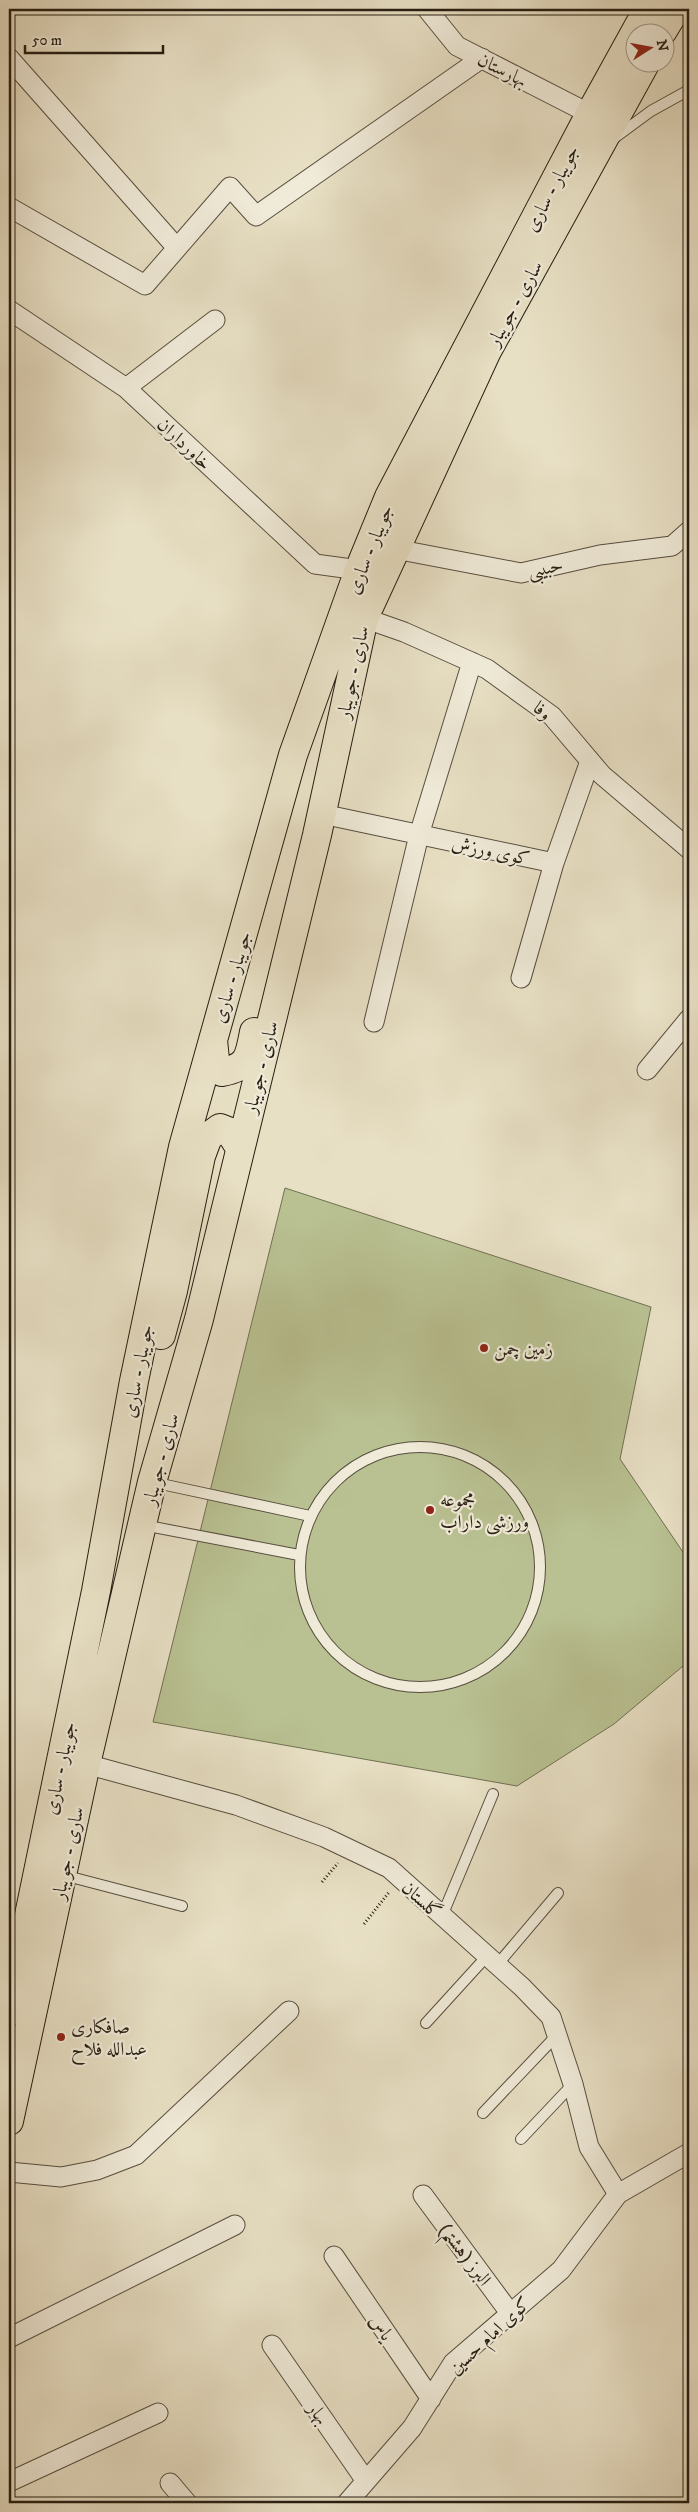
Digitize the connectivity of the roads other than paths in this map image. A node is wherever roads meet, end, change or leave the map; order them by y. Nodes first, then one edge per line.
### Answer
1 (427, 9) edge
2 (648, 9) edge
3 (680, 11) edge
4 (671, 22) edge
5 (9, 58) edge
6 (482, 58) junction
7 (641, 72) edge
8 (689, 90) edge
9 (590, 114) junction
10 (598, 150) junction
11 (9, 207) edge
12 (177, 248) junction
13 (9, 310) edge
14 (216, 320) dead end
15 (126, 388) junction
16 (689, 531) edge
17 (396, 550) junction
18 (359, 570) junction
19 (364, 618) junction
20 (472, 662) junction
21 (590, 761) junction
22 (322, 814) junction
23 (419, 835) junction
24 (689, 849) edge
25 (554, 863) junction
26 (295, 926) junction
27 (521, 978) dead end
28 (689, 1019) edge
29 (374, 1022) dead end
30 (212, 1039) junction
31 (647, 1070) dead end
32 (240, 1148) junction
33 (134, 1381) junction
34 (152, 1482) junction
35 (310, 1516) junction
36 (142, 1525) junction
37 (299, 1555) junction
38 (86, 1764) junction
39 (493, 1794) dead end
40 (62, 1875) junction
41 (558, 1893) dead end
42 (182, 1906) dead end
43 (442, 1916) junction
44 (492, 1961) junction
45 (289, 2011) dead end
46 (9, 2012) edge
47 (426, 2023) dead end
48 (557, 2035) junction
49 (573, 2084) junction
50 (483, 2113) dead end
51 (9, 2120) edge
52 (521, 2140) dead end
53 (689, 2153) edge
54 (9, 2172) edge
55 (618, 2194) junction
56 (423, 2195) dead end
57 (235, 2225) dead end
58 (334, 2256) dead end
59 (510, 2313) junction
60 (9, 2338) edge
61 (272, 2345) dead end
62 (431, 2399) junction
63 (158, 2413) dead end
64 (9, 2482) edge
65 (366, 2482) junction
66 (170, 2483) dead end
67 (186, 2503) edge
68 (347, 2503) edge

1 - 6 street, بهارستان
2 - 9 highway, جویبار - ساری
3 - 4 highway
5 - 12 street
6 - 9 street, بهارستان
6 - 12 street
7 - 10 highway, ساری - جویبار
8 - 10 lane
9 - 18 highway, جویبار - ساری
10 - 17 highway, ساری - جویبار
11 - 12 street
13 - 15 street, خاورداران
14 - 15 street
15 - 18 street, خاورداران
16 - 17 street, حبیبی
17 - 19 highway, ساری - جویبار
18 - 30 highway, جویبار - ساری
19 - 20 street, وفا
19 - 22 highway, ساری - جویبار
20 - 21 street, وفا
20 - 23 street
21 - 24 street, وفا
21 - 25 street, کوی ورزش
22 - 23 street, کوی ورزش
22 - 26 highway, ساری - جویبار
23 - 25 street, کوی ورزش
23 - 29 street
25 - 27 street
26 - 30 highway
26 - 32 highway, ساری - جویبار
28 - 31 street
30 - 33 highway, جویبار - ساری
32 - 33 highway
32 - 34 highway, ساری - جویبار
33 - 46 highway, جویبار - ساری
34 - 35 lane
34 - 36 highway, ساری - جویبار
35 - 37 lane
35 - 37 lane
36 - 37 lane
36 - 38 highway, ساری - جویبار
38 - 40 highway, ساری - جویبار
38 - 43 street, گلستان
39 - 43 lane
40 - 42 lane
40 - 51 highway, ساری - جویبار
41 - 44 lane
43 - 44 street, گلستان
44 - 47 lane
44 - 48 street, گلستان
45 - 54 street
48 - 49 street, گلستان
48 - 50 lane
49 - 52 lane
49 - 55 street, گلستان
53 - 55 street
55 - 59 street, کوی امام حسین
56 - 59 street, البرز (هشتم)
57 - 60 street
58 - 62 street, یاس
59 - 62 street, کوی امام حسین
61 - 65 street, بهار
62 - 65 street, کوی امام حسین
63 - 64 street
65 - 68 street, کوی امام حسین
66 - 67 street

